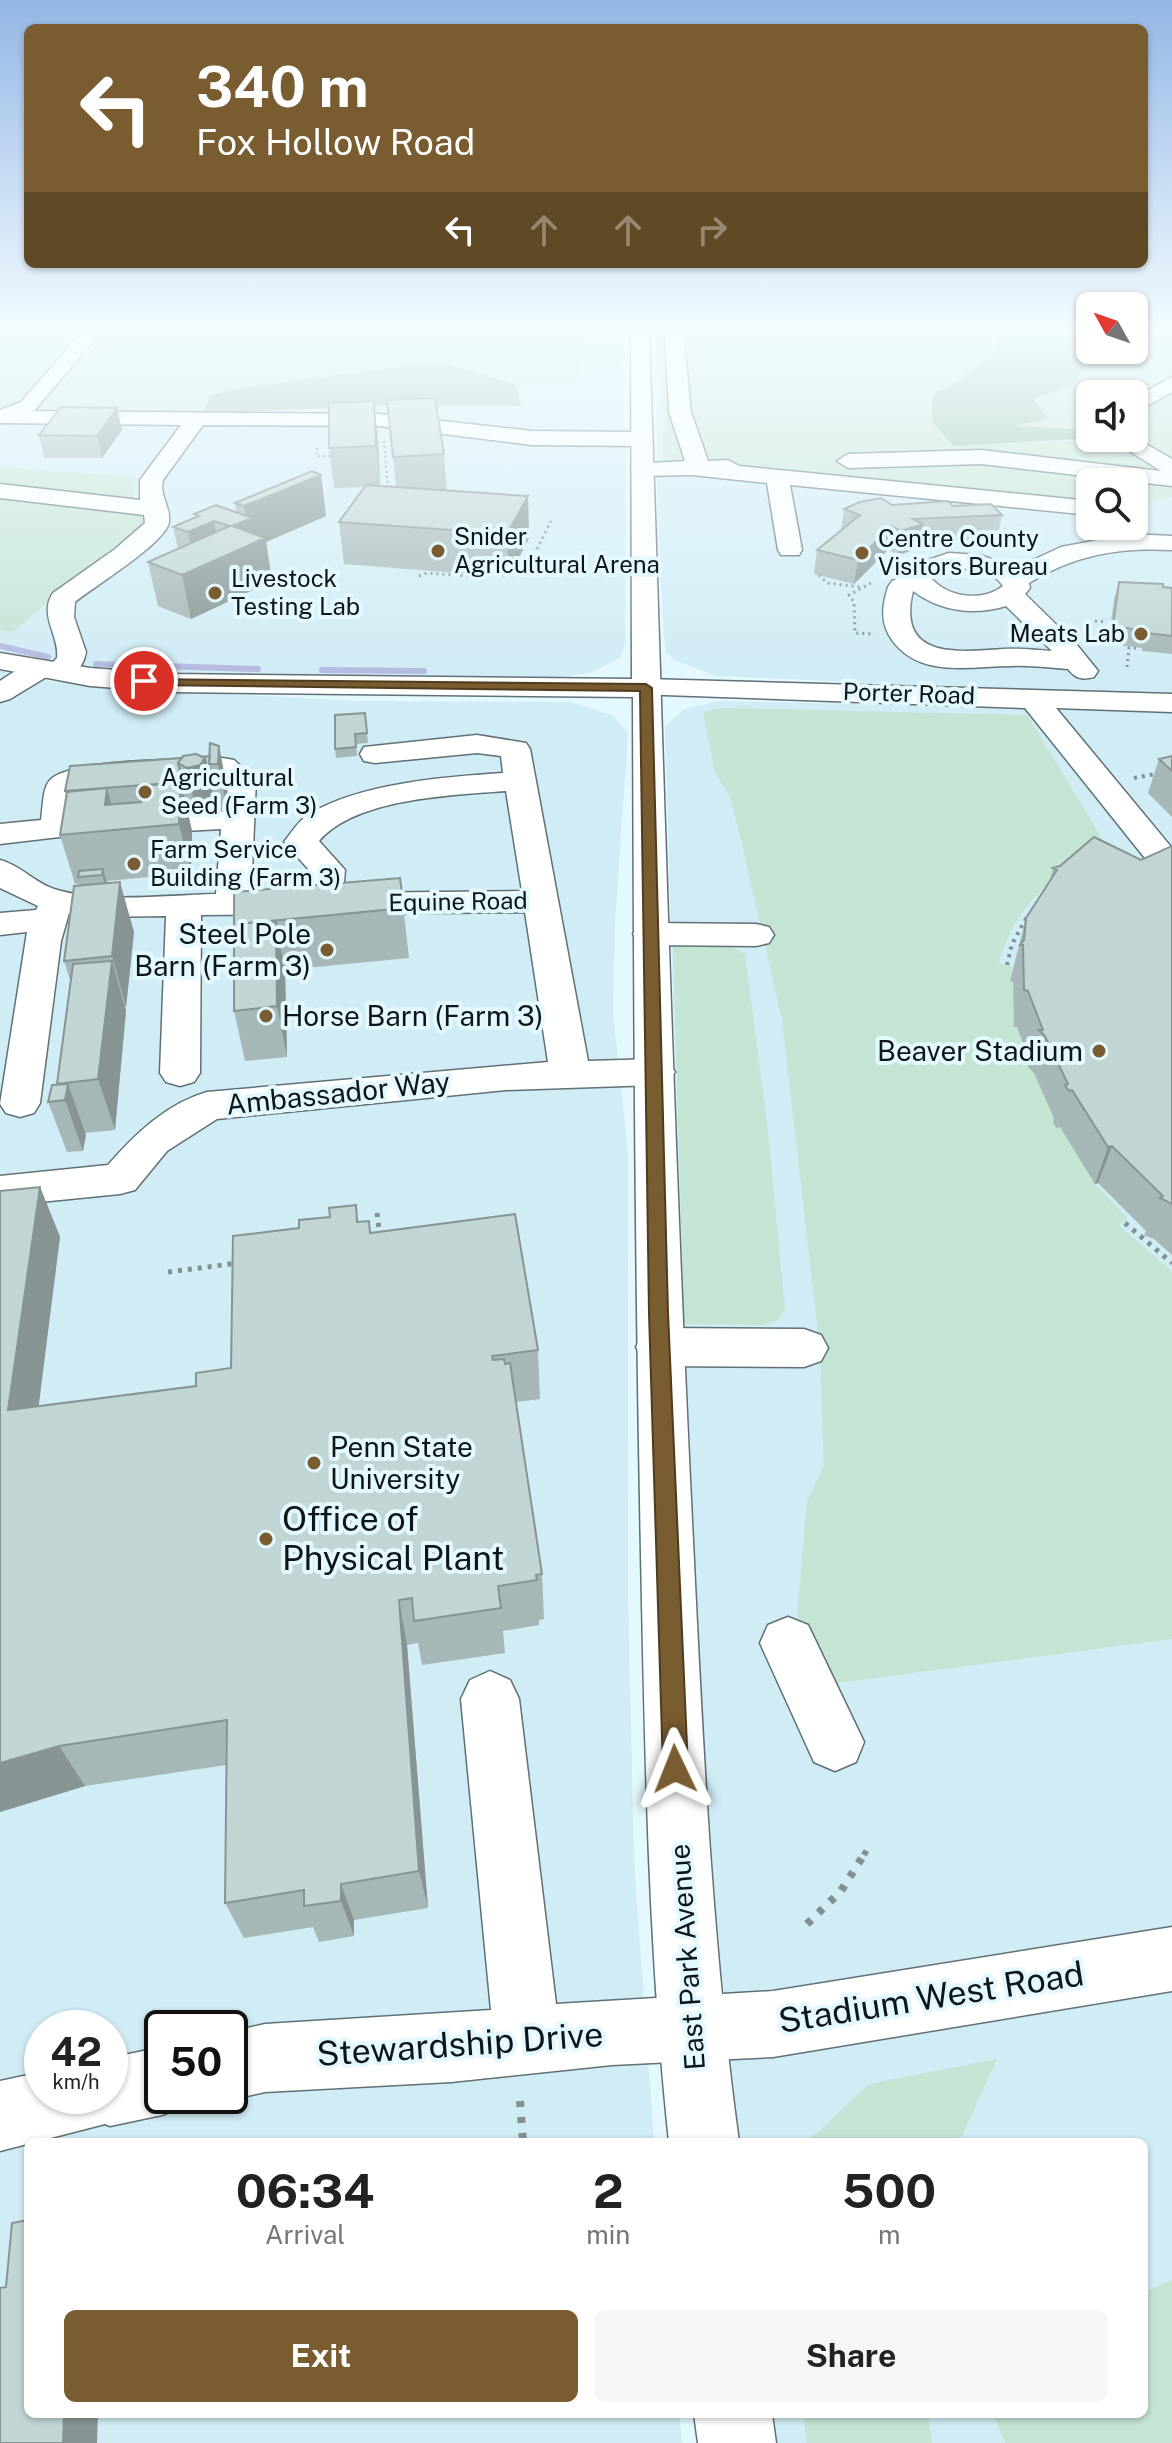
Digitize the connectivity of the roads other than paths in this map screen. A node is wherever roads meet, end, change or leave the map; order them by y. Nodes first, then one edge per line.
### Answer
1 (180, 446) edge
2 (642, 446) edge
3 (693, 446) edge
4 (1087, 452) edge
5 (1144, 452) edge
6 (973, 457) junction
7 (1172, 468) edge
8 (642, 469) junction
9 (697, 469) junction
10 (846, 472) junction
11 (777, 476) junction
12 (1172, 479) edge
13 (0, 491) edge
14 (963, 495) junction
15 (1076, 507) edge
16 (155, 509) junction
17 (1172, 543) edge
18 (790, 550) dead end
19 (918, 579) junction
20 (1013, 588) junction
21 (967, 603) junction
22 (998, 658) junction
23 (0, 661) edge
24 (1077, 661) junction
25 (50, 671) junction
26 (646, 688) junction
27 (0, 693) edge
28 (1033, 699) junction
29 (1098, 701) junction
30 (1172, 703) edge
31 (375, 754) dead end
32 (520, 781) junction
33 (82, 827) junction
34 (0, 834) edge
35 (262, 838) junction
36 (1153, 860) edge
37 (0, 871) edge
38 (542, 901) junction
39 (233, 904) junction
40 (324, 904) junction
41 (184, 906) junction
42 (53, 911) junction
43 (0, 924) edge
44 (651, 934) junction
45 (756, 935) dead end
46 (655, 1072) junction
47 (180, 1073) dead end
48 (570, 1073) junction
49 (20, 1103) dead end
50 (0, 1191) edge
51 (660, 1347) junction
52 (804, 1348) dead end
53 (788, 1643) dead end
54 (490, 1699) dead end
55 (835, 1742) dead end
56 (1172, 1959) edge
57 (690, 2028) junction
58 (248, 2062) edge
59 (523, 2070) junction
60 (24, 2111) edge
61 (0, 2116) edge
62 (704, 2138) edge
63 (734, 2418) edge
64 (737, 2443) edge

1 - 16 main road
2 - 8 main road, East Park Avenue
3 - 9 main road
4 - 6 main road
5 - 7 main road
6 - 10 main road
6 - 12 main road
6 - 14 main road
8 - 9 main road
8 - 26 main road, East Park Avenue
9 - 10 main road
9 - 11 main road
10 - 11 main road
10 - 14 main road
11 - 18 main road
13 - 16 main road
14 - 15 main road
16 - 25 main road
17 - 20 main road
19 - 20 main road
19 - 21 main road
19 - 22 main road
20 - 21 main road
20 - 24 main road
21 - 22 main road
22 - 24 main road
23 - 25 main road, Porter Road
24 - 29 main road
25 - 26 main road, Porter Road
25 - 27 main road
26 - 28 main road, Porter Road
26 - 44 main road, East Park Avenue
28 - 29 main road, Porter Road
28 - 36 main road
29 - 30 main road, Porter Road
31 - 32 main road
32 - 35 main road
32 - 38 main road
33 - 34 main road
33 - 35 main road
33 - 35 main road
35 - 39 main road
35 - 40 main road
37 - 42 main road, Equine Road
38 - 40 main road, Equine Road
38 - 48 main road
39 - 40 main road, Equine Road
39 - 41 main road, Equine Road
41 - 42 main road, Equine Road
41 - 47 main road
42 - 43 main road
42 - 49 main road
44 - 45 main road
44 - 46 main road, East Park Avenue
46 - 48 main road, Ambassador Way
46 - 51 main road, East Park Avenue
48 - 50 main road, Ambassador Way
51 - 52 main road
51 - 57 main road, East Park Avenue
53 - 55 main road
54 - 59 main road
56 - 57 main road, Stadium West Road
57 - 59 main road, Stewardship Drive
57 - 62 main road, East Park Avenue
58 - 59 main road, Stewardship Drive
60 - 61 main road
63 - 64 main road

